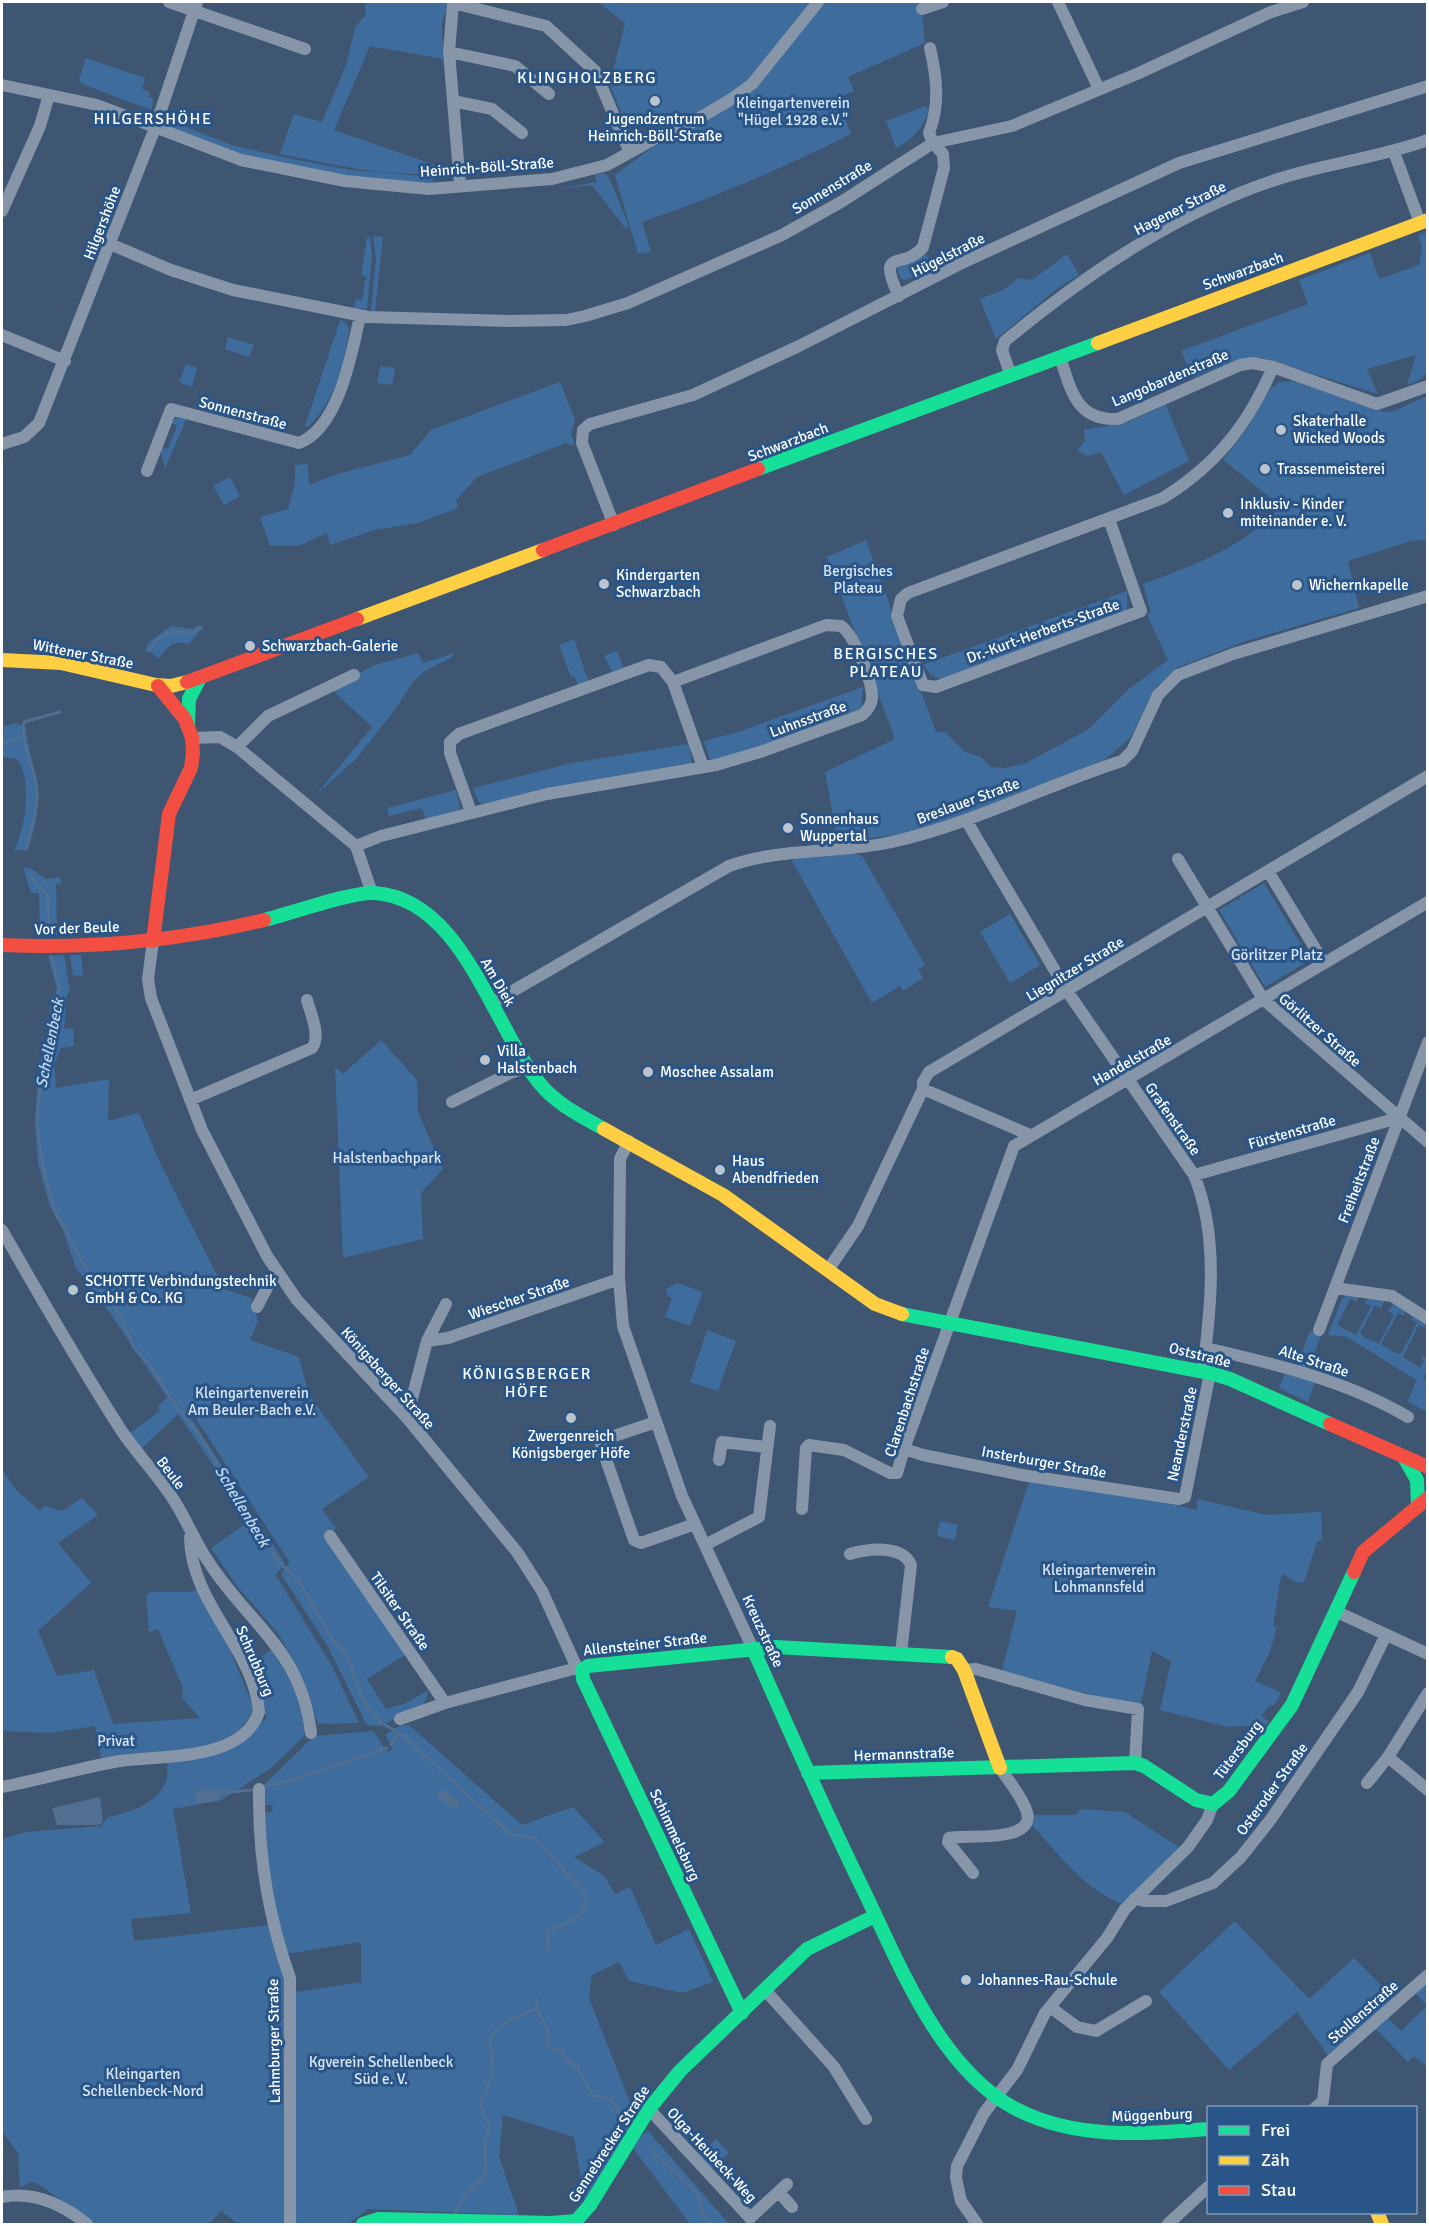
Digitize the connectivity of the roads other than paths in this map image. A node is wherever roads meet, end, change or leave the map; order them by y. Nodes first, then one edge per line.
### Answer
1 (169, 2) edge
2 (818, 2) edge
3 (943, 2) edge
4 (1058, 2) edge
5 (1303, 2) edge
6 (196, 6) edge
7 (922, 9) dead end
8 (930, 48) dead end
9 (305, 49) dead end
10 (449, 52) junction
11 (2, 85) edge
12 (1428, 86) edge
13 (1099, 89) junction
14 (549, 94) dead end
15 (49, 95) junction
16 (453, 101) junction
17 (154, 128) junction
18 (514, 131) dead end
19 (1428, 140) edge
20 (933, 143) junction
21 (629, 151) junction
22 (1394, 152) junction
23 (460, 185) junction
24 (2, 211) edge
25 (1424, 221) edge
26 (110, 244) junction
27 (899, 297) junction
28 (360, 316) junction
29 (2, 335) edge
30 (1060, 357) junction
31 (65, 361) junction
32 (1273, 367) junction
33 (1011, 376) junction
34 (1428, 386) edge
35 (2, 444) edge
36 (147, 471) dead end
37 (1109, 519) junction
38 (614, 525) junction
39 (1428, 596) edge
40 (2, 660) edge
41 (354, 675) dead end
42 (200, 678) junction
43 (673, 682) junction
44 (158, 686) junction
45 (190, 732) junction
46 (237, 747) junction
47 (703, 767) junction
48 (1428, 776) edge
49 (471, 812) junction
50 (966, 820) junction
51 (356, 846) junction
52 (1178, 859) dead end
53 (1268, 871) junction
54 (372, 893) junction
55 (1428, 902) edge
56 (1207, 907) junction
57 (153, 941) junction
58 (2, 945) edge
59 (1324, 963) junction
60 (1067, 991) junction
61 (1263, 999) junction
62 (307, 1000) dead end
63 (492, 1003) junction
64 (1428, 1042) edge
65 (528, 1067) junction
66 (1128, 1080) junction
67 (923, 1089) junction
68 (190, 1100) junction
69 (452, 1102) dead end
70 (1398, 1118) junction
71 (1030, 1135) junction
72 (629, 1141) junction
73 (1428, 1142) edge
74 (1194, 1175) junction
75 (2, 1230) edge
76 (828, 1270) junction
77 (279, 1276) junction
78 (619, 1279) junction
79 (1335, 1288) junction
80 (446, 1304) dead end
81 (257, 1306) dead end
82 (1428, 1319) edge
83 (950, 1325) junction
84 (1319, 1330) dead end
85 (427, 1341) junction
86 (1206, 1348) junction
87 (1207, 1372) junction
88 (1408, 1417) dead end
89 (407, 1418) junction
90 (656, 1422) junction
91 (770, 1426) dead end
92 (767, 1447) junction
93 (904, 1449) junction
94 (1405, 1459) junction
95 (719, 1460) dead end
96 (1428, 1467) edge
97 (1179, 1499) joint
98 (1423, 1502) edge
99 (802, 1509) dead end
100 (695, 1524) junction
101 (190, 1532) junction
102 (330, 1536) dead end
103 (705, 1545) junction
104 (850, 1554) dead end
105 (1335, 1611) junction
106 (1386, 1635) junction
107 (753, 1649) junction
108 (901, 1653) junction
109 (1428, 1654) edge
110 (579, 1669) junction
111 (964, 1670) junction
112 (1428, 1693) edge
113 (445, 1703) junction
114 (400, 1719) dead end
115 (311, 1733) dead end
116 (1388, 1756) junction
117 (1134, 1763) junction
118 (1000, 1768) junction
119 (808, 1773) junction
120 (1367, 1783) dead end
121 (2, 1787) edge
122 (259, 1789) dead end
123 (1428, 1790) edge
124 (1214, 1804) junction
125 (973, 1873) dead end
126 (1135, 1898) junction
127 (875, 1916) junction
128 (1428, 1975) edge
129 (766, 1991) junction
130 (1146, 2001) dead end
131 (1050, 2007) junction
132 (742, 2013) junction
133 (996, 2096) junction
134 (1317, 2106) edge
135 (649, 2109) junction
136 (866, 2119) dead end
137 (1207, 2129) edge
138 (1207, 2189) edge
139 (2, 2197) edge
140 (792, 2207) dead end
141 (87, 2224) edge
142 (290, 2224) edge
143 (363, 2224) edge
144 (550, 2224) edge
145 (977, 2224) edge
146 (1168, 2224) edge

1 - 6 street
2 - 21 street, Heinrich-Böll-Straße
3 - 7 street
4 - 13 street
5 - 13 street, Sonnenstraße
6 - 9 street
6 - 17 street, Hilgershöhe
8 - 20 street
10 - 14 street
10 - 16 street
10 - 21 street
11 - 15 street, Heinrich-Böll-Straße
12 - 27 street, Hügelstraße
13 - 20 street, Sonnenstraße
15 - 17 street, Heinrich-Böll-Straße
15 - 24 street
16 - 18 street
16 - 23 street
17 - 23 street, Heinrich-Böll-Straße
17 - 26 street, Hilgershöhe
19 - 22 street, Hagener Straße
20 - 27 street
20 - 28 street, Sonnenstraße
21 - 23 street, Heinrich-Böll-Straße
22 - 25 street
22 - 33 street, Hagener Straße
25 - 30 street, Schwarzbach
26 - 28 street, Sonnenstraße
26 - 31 street, Hilgershöhe
27 - 38 street, Hügelstraße
28 - 36 street, Sonnenstraße
29 - 31 street
30 - 32 street, Langobardenstraße
30 - 33 street, Schwarzbach
31 - 35 street, Hilgershöhe
32 - 34 street, Langobardenstraße
32 - 37 street, Dr.-Kurt-Herberts-Straße
33 - 38 street, Schwarzbach
37 - 37 street, Dr.-Kurt-Herberts-Straße
38 - 42 street, Schwarzbach
39 - 50 street, Breslauer Straße
40 - 44 street, Wittener Straße
41 - 46 street
42 - 44 street, Schwarzbach
42 - 45 street
43 - 47 street
43 - 47 street, Luhnsstraße
43 - 49 street
44 - 45 street
45 - 46 street
45 - 57 street
46 - 51 street
47 - 49 street, Luhnsstraße
48 - 53 street, Liegnitzer Straße
49 - 51 street, Luhnsstraße
50 - 60 street, Grafenstraße
50 - 63 street, Breslauer Straße
51 - 54 street
52 - 56 street, Görlitzer Straße
53 - 56 street, Liegnitzer Straße
53 - 59 street
54 - 57 street, Am Diek
54 - 63 street, Am Diek
55 - 59 street, Handelstraße
56 - 60 street, Liegnitzer Straße
56 - 61 street, Görlitzer Straße
57 - 58 street, Vor der Beule
57 - 68 street, Königsberger Straße
59 - 61 street, Handelstraße
60 - 66 street, Grafenstraße
60 - 67 street, Liegnitzer Straße
61 - 66 street, Handelstraße
61 - 70 street, Görlitzer Straße
62 - 68 street
63 - 65 street, Am Diek
64 - 70 street, Freiheitstraße
65 - 69 street
65 - 72 street, Am Diek
66 - 71 street, Handelstraße
66 - 74 street, Grafenstraße
67 - 71 street
67 - 76 street, Liegnitzer Straße
68 - 77 street, Königsberger Straße
70 - 73 street, Görlitzer Straße
70 - 74 street, Fürstenstraße
70 - 79 street, Freiheitstraße
71 - 83 street, Handelstraße
72 - 76 street, Am Diek
72 - 78 street, Kreuzstraße
74 - 86 street, Grafenstraße
75 - 101 street, Beule
76 - 83 street, Am Diek
77 - 81 street
77 - 89 street, Königsberger Straße
78 - 85 street, Wiescher Straße
78 - 90 street, Kreuzstraße
79 - 82 street
79 - 84 street, Freiheitstraße
80 - 85 street
83 - 87 street, Oststraße
83 - 93 street, Clarenbachstraße
85 - 89 street
86 - 87 street, Grafenstraße
86 - 88 street, Alte Straße
87 - 94 street, Oststraße
87 - 97 street, Neanderstraße
89 - 110 street, Königsberger Straße
90 - 100 street, Kreuzstraße
90 - 100 street
91 - 92 street
92 - 95 street
92 - 103 street
93 - 97 street, Insterburger Straße
93 - 99 street, Clarenbachstraße
94 - 96 street, Oststraße
94 - 98 street
98 - 105 street, Tütersburg
100 - 103 street, Kreuzstraße
101 - 115 street, Beule
101 - 121 street, Schrubburg
102 - 113 street, Tilsiter Straße
103 - 107 street, Kreuzstraße
104 - 108 street
105 - 106 street
105 - 124 street, Tütersburg
106 - 109 street
106 - 126 street, Osteroder Straße
107 - 108 street, Allensteiner Straße
107 - 110 street, Allensteiner Straße
107 - 119 street, Kreuzstraße
108 - 111 street, Allensteiner Straße
110 - 113 street, Allensteiner Straße
110 - 132 street, Schimmelsburg
111 - 117 street, Allensteiner Straße
111 - 118 street
112 - 116 street
113 - 114 street, Allensteiner Straße
116 - 120 street
116 - 123 street
117 - 118 street, Hermannstraße
117 - 124 street
118 - 119 street, Hermannstraße
118 - 125 street
119 - 127 street, Kreuzstraße
122 - 142 street, Lahmburger Straße
124 - 126 street, Tütersburg
126 - 131 street, Tütersburg
127 - 129 street, Gennebrecker Straße
127 - 133 street, Kreuzstraße
128 - 134 street, Stollenstraße
129 - 132 street, Gennebrecker Straße
129 - 136 street
130 - 131 street
131 - 133 street, Tütersburg
132 - 135 street, Gennebrecker Straße
133 - 137 street, Müggenburg
133 - 145 street, Tütersburg
135 - 140 street, Olga-Heubeck-Weg
135 - 144 street, Gennebrecker Straße
138 - 146 street
139 - 141 street
143 - 144 street, Gennebrecker Straße

